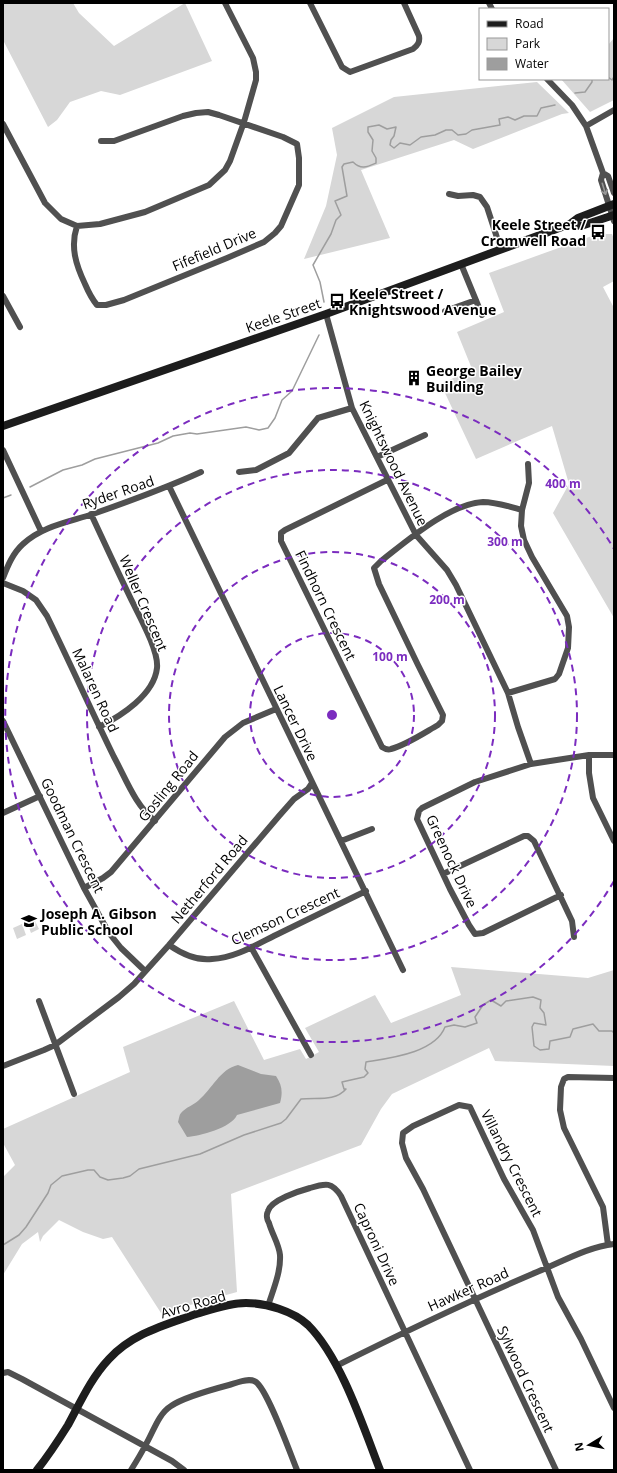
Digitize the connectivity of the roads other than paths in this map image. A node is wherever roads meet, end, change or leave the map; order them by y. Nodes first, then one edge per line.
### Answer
1 (225, 3) edge
2 (310, 3) edge
3 (404, 3) edge
4 (548, 80) edge
5 (614, 110) edge
6 (244, 122) junction
7 (3, 124) edge
8 (586, 126) junction
9 (101, 141) dead end
10 (603, 173) junction
11 (614, 193) edge
12 (449, 194) dead end
13 (611, 205) edge
14 (613, 217) edge
15 (570, 224) junction
16 (77, 226) junction
17 (501, 250) junction
18 (461, 264) junction
19 (3, 296) edge
20 (476, 300) junction
21 (445, 311) dead end
22 (326, 314) junction
23 (482, 315) dead end
24 (20, 327) dead end
25 (352, 408) junction
26 (3, 426) edge
27 (425, 435) dead end
28 (3, 450) edge
29 (377, 457) junction
30 (528, 464) dead end
31 (201, 472) dead end
32 (239, 472) dead end
33 (387, 480) junction
34 (169, 486) junction
35 (522, 510) junction
36 (92, 514) junction
37 (41, 532) junction
38 (416, 535) junction
39 (3, 578) edge
40 (3, 583) edge
41 (508, 693) junction
42 (276, 709) junction
43 (3, 721) edge
44 (99, 727) junction
45 (589, 755) junction
46 (614, 755) edge
47 (531, 764) junction
48 (312, 783) junction
49 (40, 796) junction
50 (3, 813) edge
51 (155, 821) junction
52 (372, 829) dead end
53 (341, 842) junction
54 (614, 842) edge
55 (443, 874) junction
56 (84, 888) junction
57 (366, 891) junction
58 (561, 895) junction
59 (574, 937) dead end
60 (169, 946) junction
61 (251, 947) junction
62 (403, 970) dead end
63 (145, 971) junction
64 (39, 1001) dead end
65 (55, 1044) junction
66 (311, 1054) dead end
67 (3, 1066) edge
68 (614, 1078) edge
69 (74, 1094) dead end
70 (611, 1245) edge
71 (547, 1268) junction
72 (475, 1298) junction
73 (268, 1306) junction
74 (405, 1332) junction
75 (336, 1366) junction
76 (3, 1373) edge
77 (76, 1408) junction
78 (614, 1408) edge
79 (145, 1446) junction
80 (37, 1470) edge
81 (131, 1470) edge
82 (184, 1470) edge
83 (297, 1470) edge
84 (380, 1470) edge
85 (470, 1470) edge
86 (556, 1470) edge

1 - 6 street
2 - 3 street
4 - 8 street
5 - 8 street
6 - 9 street
6 - 16 street
6 - 16 street, Fifefield Drive
7 - 16 street
8 - 10 street
10 - 11 street
10 -> 13 street
12 - 17 street
13 - 14 street
13 - 15 main road, Keele Street
14 - 15 main road, Keele Street
15 - 17 main road, Keele Street
17 - 18 main road, Keele Street
18 - 20 street
18 - 22 main road, Keele Street
19 - 24 street
20 - 21 street
20 - 23 street
22 - 25 street, Knightswood Avenue
22 - 26 main road, Keele Street
25 - 29 street, Knightswood Avenue
25 - 32 street
27 - 29 street
28 - 37 street
29 - 33 street, Knightswood Avenue
30 - 35 street
31 - 34 street, Ryder Road
33 - 38 street, Knightswood Avenue
33 - 38 street, Findhorn Crescent
34 - 36 street, Ryder Road
34 - 42 street, Lancer Drive
35 - 38 street
35 - 41 street
36 - 37 street, Ryder Road
36 - 44 street, Weller Crescent
37 - 39 street
38 - 41 street, Knightswood Avenue
40 - 44 street, Malaren Road
41 - 47 street, Knightswood Avenue
42 - 48 street, Lancer Drive
42 - 51 street, Gosling Road
43 - 49 street, Goodman Crescent
44 - 51 street, Malaren Road
45 - 46 street, Greenock Drive
45 - 47 street, Greenock Drive
45 - 54 street
47 - 55 street, Greenock Drive
48 - 53 street, Lancer Drive
48 - 60 street, Netherford Road
49 - 50 street
49 - 56 street, Goodman Crescent
51 - 56 street, Gosling Road
52 - 53 street
53 - 57 street, Lancer Drive
55 - 58 street
55 - 58 street, Greenock Drive
56 - 63 street, Goodman Crescent
57 - 61 street, Clemson Crescent
57 - 62 street, Lancer Drive
58 - 59 street
60 - 61 street, Clemson Crescent
60 - 63 street, Netherford Road
61 - 66 street
63 - 65 street, Netherford Road
64 - 65 street
65 - 67 street, Netherford Road
65 - 69 street
68 - 70 street
70 - 71 street, Hawker Road
71 - 72 street, Hawker Road
71 - 72 street, Villandry Crescent
71 - 78 street
72 - 74 street, Hawker Road
72 - 86 street, Sylwood Crescent
73 - 74 street, Caproni Drive
73 - 75 main road, Avro Road
73 - 77 main road, Avro Road
74 - 75 street, Hawker Road
74 - 85 street, Caproni Drive
75 - 84 main road, Avro Road
76 - 77 street
77 - 79 street
77 - 80 main road, Avro Road
79 - 81 street
79 - 82 street
79 - 83 street

